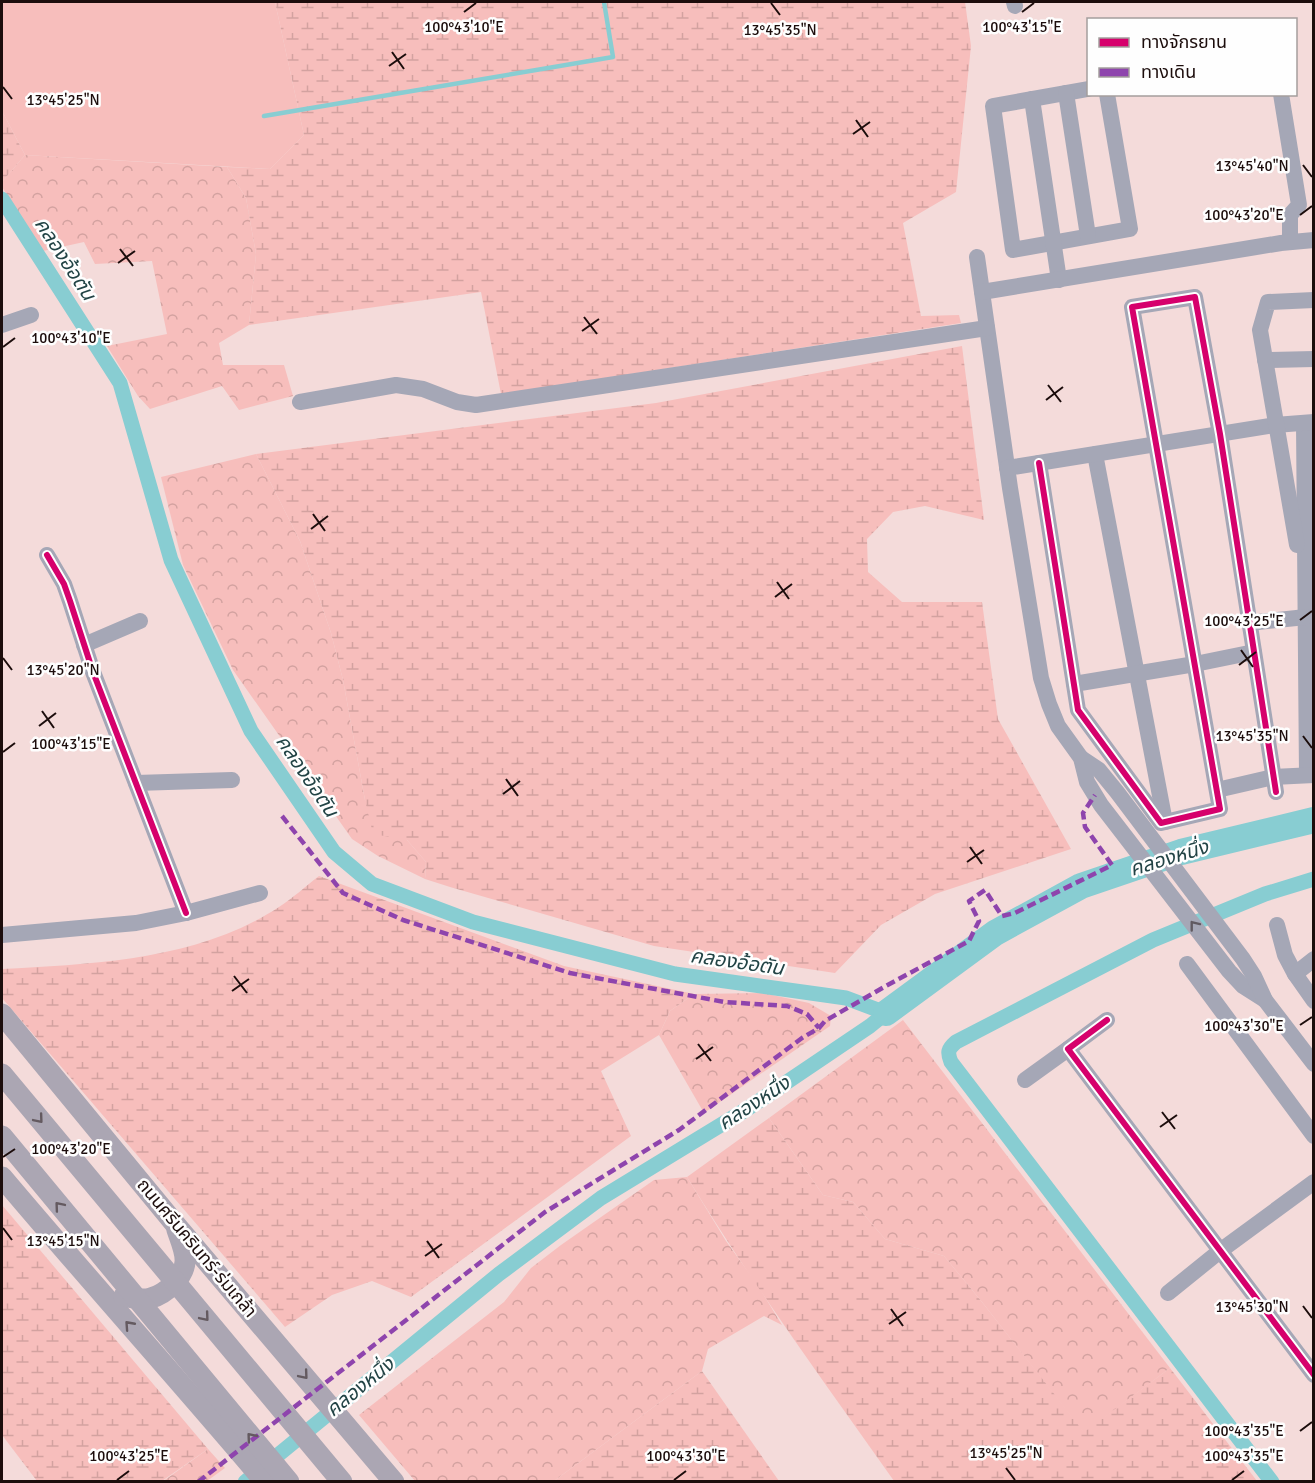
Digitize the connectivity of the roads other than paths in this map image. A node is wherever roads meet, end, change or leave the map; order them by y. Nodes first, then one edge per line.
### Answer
1 (1087, 89) edge
2 (1066, 93) junction
3 (1107, 96) edge
4 (1281, 96) edge
5 (1032, 99) junction
6 (1088, 236) junction
7 (1314, 240) edge
8 (1053, 242) junction
9 (1290, 242) junction
10 (977, 256) dead end
11 (1059, 280) junction
12 (982, 292) junction
13 (1314, 300) edge
14 (31, 315) dead end
15 (2, 325) edge
16 (987, 328) junction
17 (1314, 358) edge
18 (1265, 360) junction
19 (300, 402) dead end
20 (1309, 423) edge
21 (1275, 425) junction
22 (1220, 434) junction
23 (1157, 444) junction
24 (1095, 454) junction
25 (1039, 463) junction
26 (1007, 468) junction
27 (47, 555) dead end
28 (1305, 591) junction
29 (1306, 616) junction
30 (140, 621) dead end
31 (1249, 623) junction
32 (84, 645) junction
33 (1254, 652) junction
34 (1195, 664) junction
35 (1136, 674) junction
36 (1074, 684) junction
37 (1081, 758) junction
38 (1310, 775) edge
39 (232, 780) dead end
40 (136, 783) junction
41 (1274, 784) junction
42 (1217, 790) junction
43 (1165, 822) junction
44 (260, 893) dead end
45 (186, 913) junction
46 (1277, 925) dead end
47 (4, 937) edge
48 (1314, 959) edge
49 (1187, 964) dead end
50 (1294, 974) junction
51 (1265, 1000) junction
52 (1314, 1001) edge
53 (2, 1014) edge
54 (1107, 1020) dead end
55 (1068, 1049) junction
56 (1314, 1064) edge
57 (2, 1074) edge
58 (1025, 1080) dead end
59 (2, 1136) edge
60 (1314, 1136) edge
61 (2, 1177) edge
62 (1314, 1182) edge
63 (175, 1224) junction
64 (1220, 1251) junction
65 (91, 1283) junction
66 (1168, 1293) dead end
67 (1314, 1375) edge
68 (265, 1482) edge
69 (289, 1482) edge
70 (342, 1482) edge
71 (394, 1482) edge

1 - 2 street
2 - 5 street
2 - 6 street
3 - 6 street
4 - 9 street
5 - 8 street
5 - 8 street
6 - 8 street
7 - 9 street
8 - 11 street
9 - 11 street
10 - 12 street
11 - 12 street
12 - 16 street
13 - 18 street
14 - 15 street
16 - 19 street
16 - 26 street
17 - 18 street
18 - 21 street
20 - 21 street
20 - 28 street
21 - 22 street
21 - 28 street
22 - 23 street
22 - 23 street
22 - 31 street
23 - 24 street
23 - 34 street
24 - 25 street
24 - 35 street
25 - 26 street
25 - 36 street
26 - 37 street
27 - 32 street
28 - 29 street
29 - 31 street
29 - 38 street
30 - 32 street
31 - 33 street
32 - 40 street
33 - 34 street
33 - 41 street
34 - 35 street
34 - 42 street
35 - 36 street
35 - 43 street
36 - 43 street
37 - 51 street
51 -> 37 street
38 - 41 street
39 - 40 street
40 - 45 street
41 - 42 street
42 - 43 street
44 - 45 street
45 - 47 street
46 - 50 street
48 - 50 street
49 - 60 street
50 - 52 street
51 - 56 street
53 - 63 main road, ถนนศรีนครินทร์-ร่มเกล้า
54 - 55 street
55 - 58 street
55 - 64 street
57 -> 70 main road, bridge
69 -> 59 main road, bridge
61 - 65 main road
62 - 64 street
63 - 65 main road
63 -> 71 main road, ถนนศรีนครินทร์-ร่มเกล้า
64 - 66 street
64 - 67 street
68 -> 65 main road

